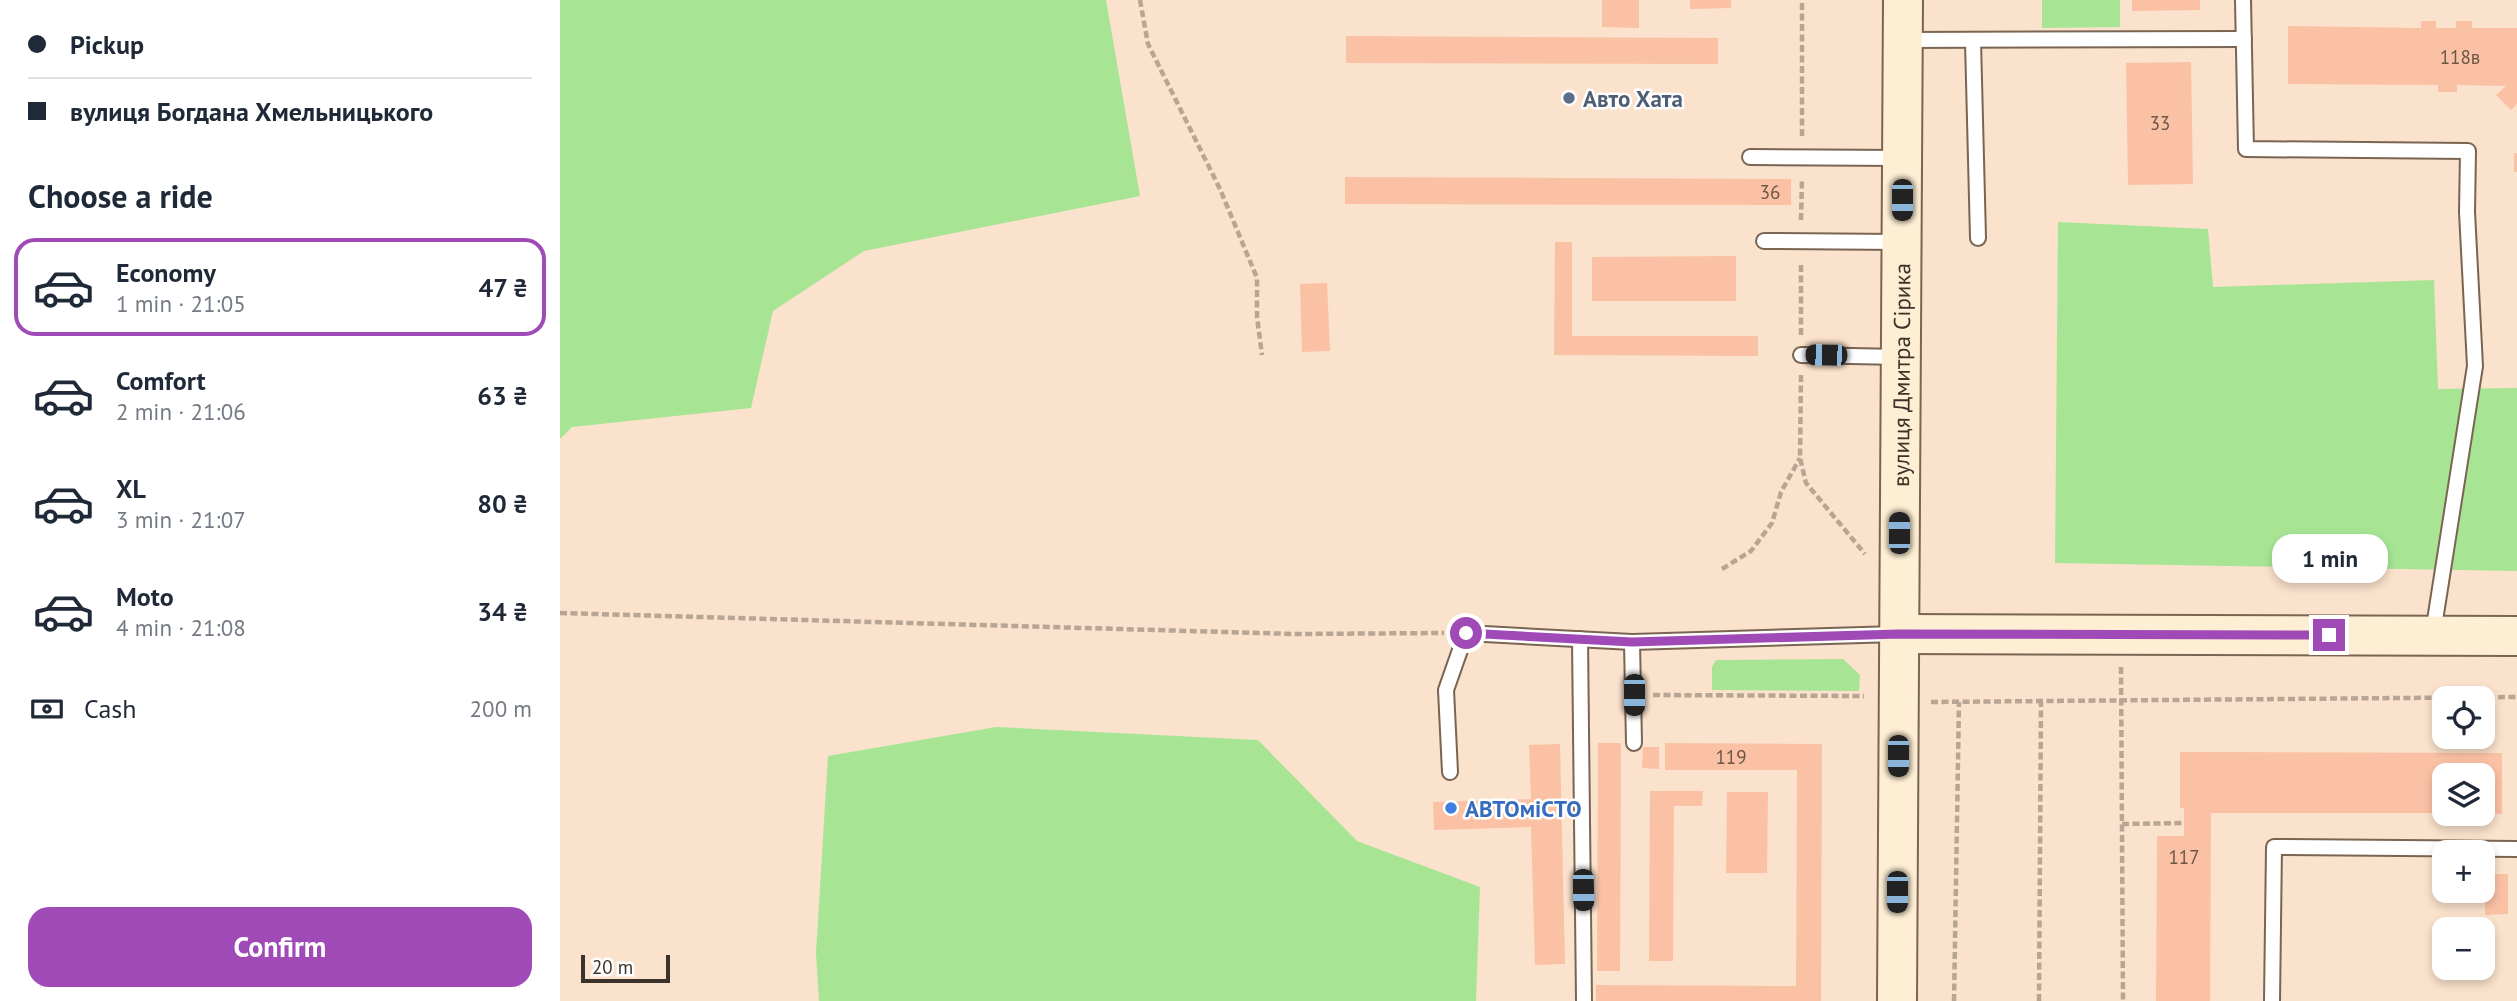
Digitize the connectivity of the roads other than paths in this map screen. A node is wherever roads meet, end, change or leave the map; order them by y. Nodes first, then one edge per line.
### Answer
1 (1903, 0) edge
2 (2243, 0) edge
3 (2244, 39) junction
4 (1902, 40) junction
5 (1973, 41) junction
6 (1750, 157) dead end
7 (1902, 158) junction
8 (1978, 238) dead end
9 (1764, 242) dead end
10 (1901, 242) junction
11 (1801, 355) dead end
12 (1901, 357) junction
13 (1899, 634) junction
14 (2432, 636) junction
15 (2517, 636) edge
16 (1580, 639) junction
17 (1632, 642) junction
18 (1634, 743) dead end
19 (1450, 772) dead end
20 (2517, 849) edge
21 (1584, 1001) edge
22 (1897, 1001) edge
23 (2272, 1001) edge

1 - 4 street, вулиця Дмитра Сірика
2 - 3 lane
3 - 5 lane
3 - 14 lane
4 - 5 lane
4 - 7 street, вулиця Дмитра Сірика
5 - 8 lane
6 - 7 lane
7 - 10 street, вулиця Дмитра Сірика
9 - 10 lane
10 - 12 street, вулиця Дмитра Сірика
11 - 12 lane
12 - 13 street, вулиця Дмитра Сірика
13 - 14 street
13 - 17 lane
13 - 22 street, вулиця Дмитра Сірика
14 - 15 street
16 - 17 lane
16 - 19 lane
16 - 21 lane
17 - 18 lane
20 - 23 lane

